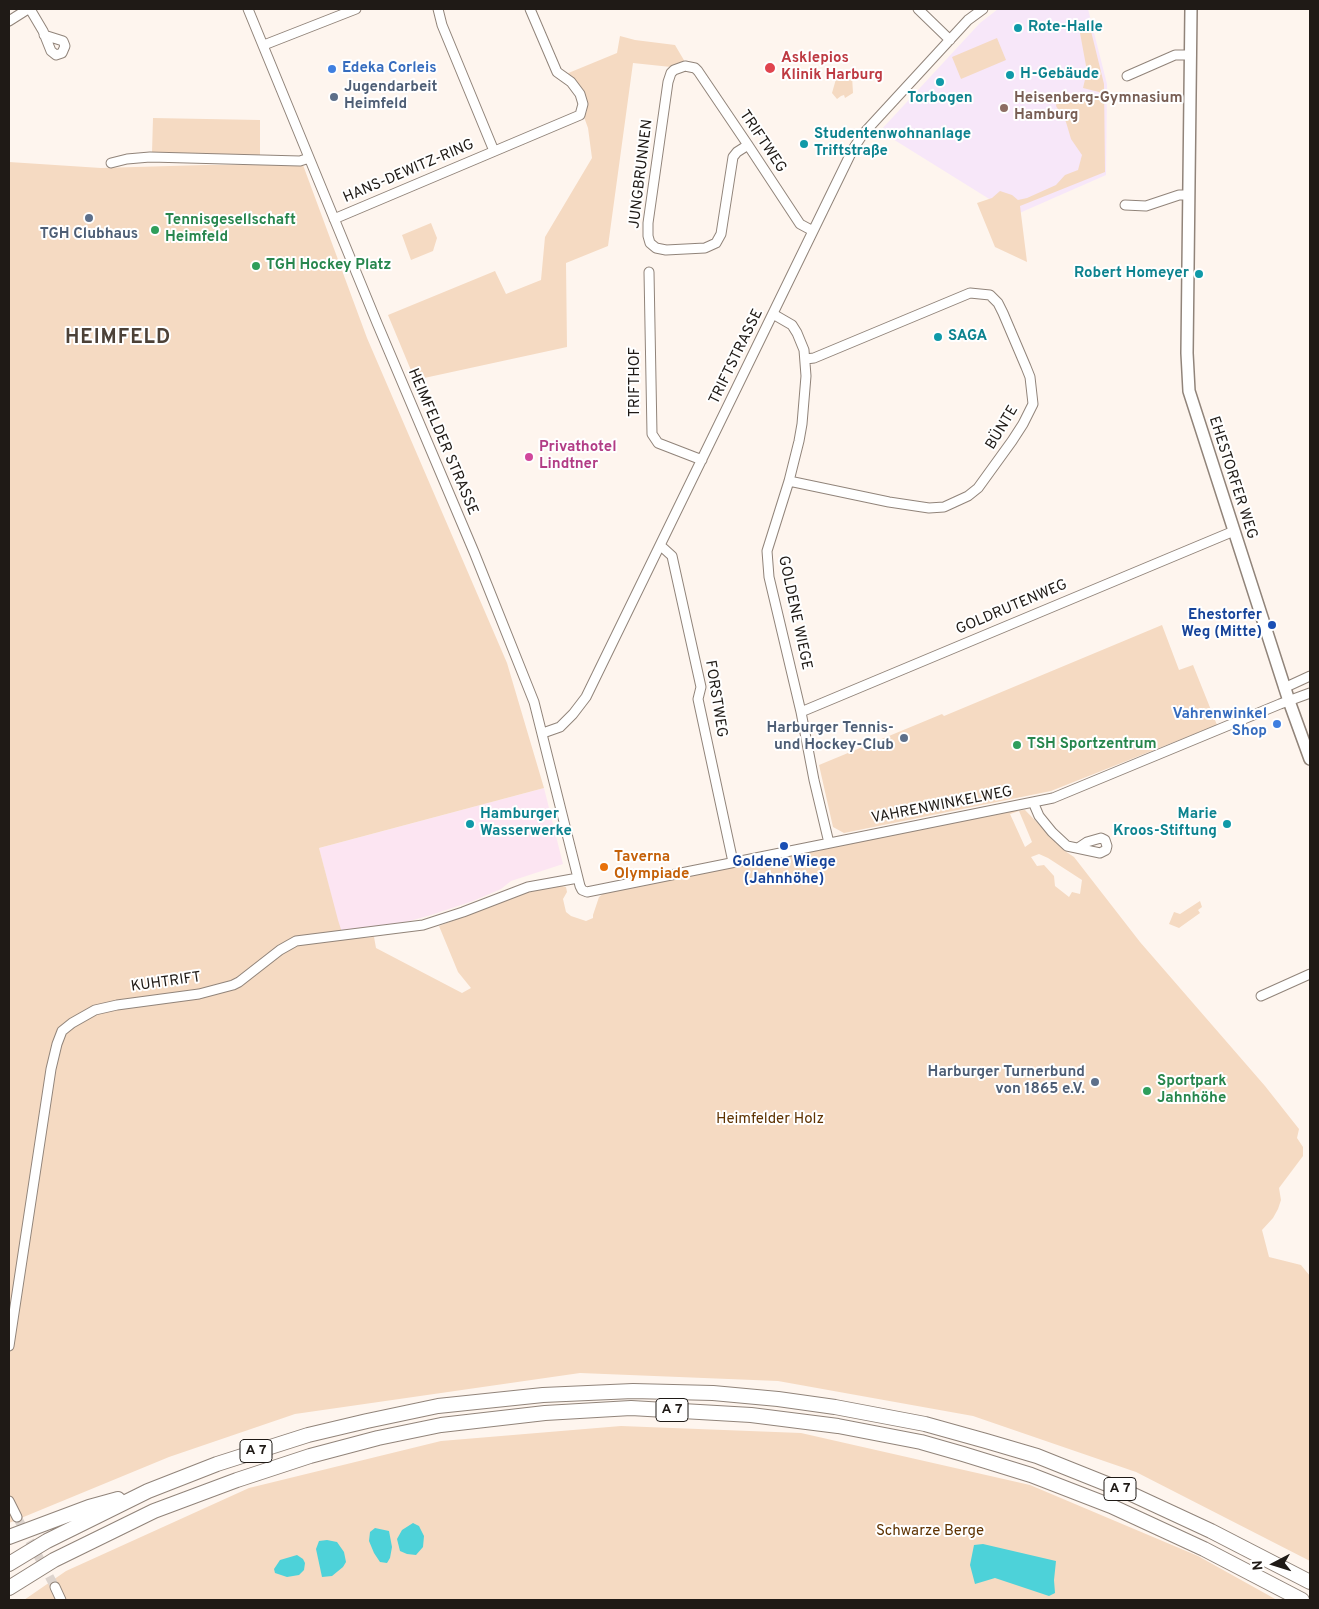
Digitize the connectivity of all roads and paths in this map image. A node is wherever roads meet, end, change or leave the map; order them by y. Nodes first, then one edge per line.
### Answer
1 (29, 9) edge
2 (248, 9) edge
3 (356, 9) edge
4 (438, 9) edge
5 (530, 9) edge
6 (918, 9) edge
7 (983, 9) edge
8 (1191, 9) edge
9 (9, 21) edge
10 (44, 35) dead end
11 (950, 40) junction
12 (264, 45) junction
13 (1190, 55) junction
14 (691, 67) joint
15 (1127, 76) dead end
16 (748, 146) junction
17 (494, 151) junction
18 (309, 158) junction
19 (111, 163) dead end
20 (1189, 195) junction
21 (1125, 205) dead end
22 (334, 219) junction
23 (812, 231) junction
24 (649, 272) dead end
25 (773, 314) junction
26 (806, 359) junction
27 (702, 460) junction
28 (788, 481) junction
29 (1234, 531) junction
30 (661, 546) junction
31 (1310, 676) edge
32 (1284, 688) junction
33 (1310, 693) edge
34 (1289, 701) junction
35 (801, 712) junction
36 (543, 733) junction
37 (1310, 759) edge
38 (1033, 802) junction
39 (829, 843) junction
40 (1078, 848) dead end
41 (733, 862) junction
42 (578, 878) junction
43 (587, 892) joint
44 (1310, 974) edge
45 (1261, 996) dead end
46 (9, 1346) edge
47 (148, 1491) junction
48 (9, 1501) edge
49 (17, 1517) tunnel mouth
50 (9, 1537) edge
51 (9, 1564) edge
52 (1310, 1582) edge
53 (55, 1587) tunnel mouth
54 (9, 1588) edge
55 (61, 1600) edge
56 (1302, 1600) edge

1 - 9 street
1 - 10 street
2 - 12 street, HEIMFELDER STRASSE
3 - 12 street
4 - 17 street, HANS-DEWITZ-RING
5 - 17 street, HANS-DEWITZ-RING
6 - 11 street
7 - 11 street, TRIFTSTRASSE
8 - 13 main road, EHESTORFER WEG
11 - 23 street, TRIFTSTRASSE
12 - 18 street, HEIMFELDER STRASSE
13 - 15 street
13 - 20 main road, EHESTORFER WEG
14 - 16 street, TRIFTWEG
14 - 16 street, JUNGBRUNNEN
16 - 23 street, TRIFTWEG
17 - 22 street, HANS-DEWITZ-RING
18 - 19 street
18 - 22 street, HEIMFELDER STRASSE
20 - 21 street
20 - 29 main road, EHESTORFER WEG
22 - 36 street, HEIMFELDER STRASSE
23 - 25 street, TRIFTSTRASSE
24 - 27 street, TRIFTHOF
25 - 26 street, GOLDENE WIEGE
25 - 27 street, TRIFTSTRASSE
26 - 28 street, GOLDENE WIEGE
26 - 28 street, BÜNTE
27 - 30 street, TRIFTSTRASSE
28 - 35 street, GOLDENE WIEGE
29 - 32 main road, EHESTORFER WEG
29 - 35 street, GOLDRUTENWEG
30 - 36 street, TRIFTSTRASSE
30 - 41 street, FORSTWEG
31 - 32 street
32 - 34 main road, EHESTORFER WEG
33 - 34 street, VAHRENWINKELWEG
34 - 37 main road, EHESTORFER WEG
34 - 38 street, VAHRENWINKELWEG
35 - 39 street, GOLDENE WIEGE
36 - 42 street, HEIMFELDER STRASSE
38 - 39 street, VAHRENWINKELWEG
38 - 40 street
39 - 41 street, VAHRENWINKELWEG
41 - 43 street, VAHRENWINKELWEG
42 - 43 street, HEIMFELDER STRASSE
42 - 46 street, KUHTRIFT
44 - 45 street
47 - 50 highway
47 - 51 highway, A 7
47 - 52 highway, A 7
48 - 49 street
53 - 55 street
54 - 56 highway, A 7

